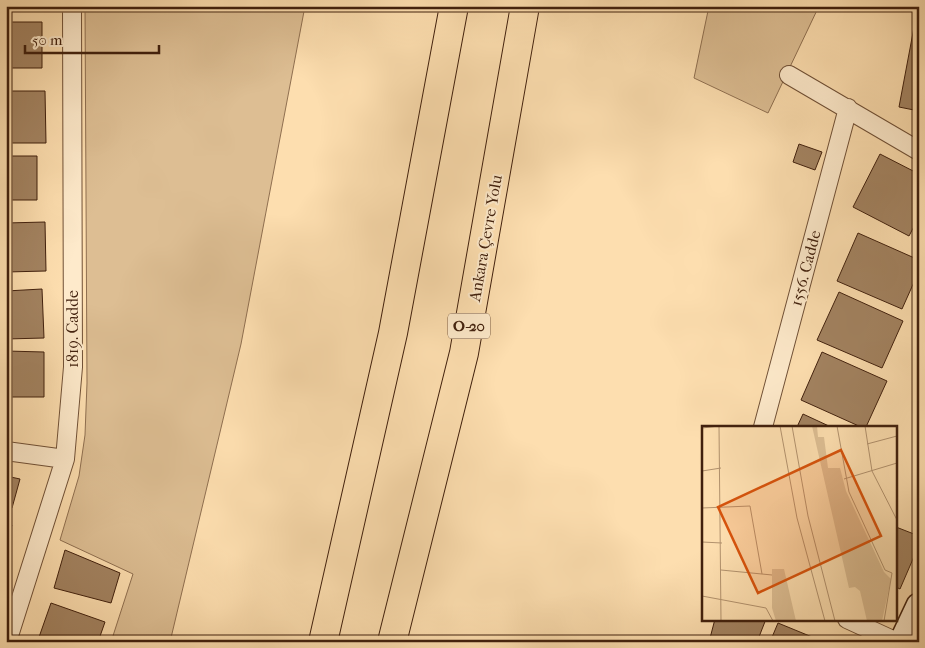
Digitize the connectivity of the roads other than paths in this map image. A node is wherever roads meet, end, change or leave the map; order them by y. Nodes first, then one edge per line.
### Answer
1 (72, 6) edge
2 (454, 6) edge
3 (525, 6) edge
4 (789, 75) dead end
5 (848, 108) junction
6 (919, 151) edge
7 (763, 426) edge
8 (6, 451) edge
9 (65, 459) junction
10 (919, 606) edge
11 (849, 620) edge
12 (7, 642) edge
13 (323, 642) edge
14 (392, 642) edge
15 (897, 642) edge
16 (902, 642) edge

1 - 9 street, 1819. Cadde
2 - 13 highway
3 - 14 highway, Ankara Çevre Yolu / O-20
4 - 5 street
5 - 6 street
5 - 7 street, 1556. Cadde
8 - 9 street
9 - 12 street, 1819. Cadde
10 - 16 street
11 - 15 street

